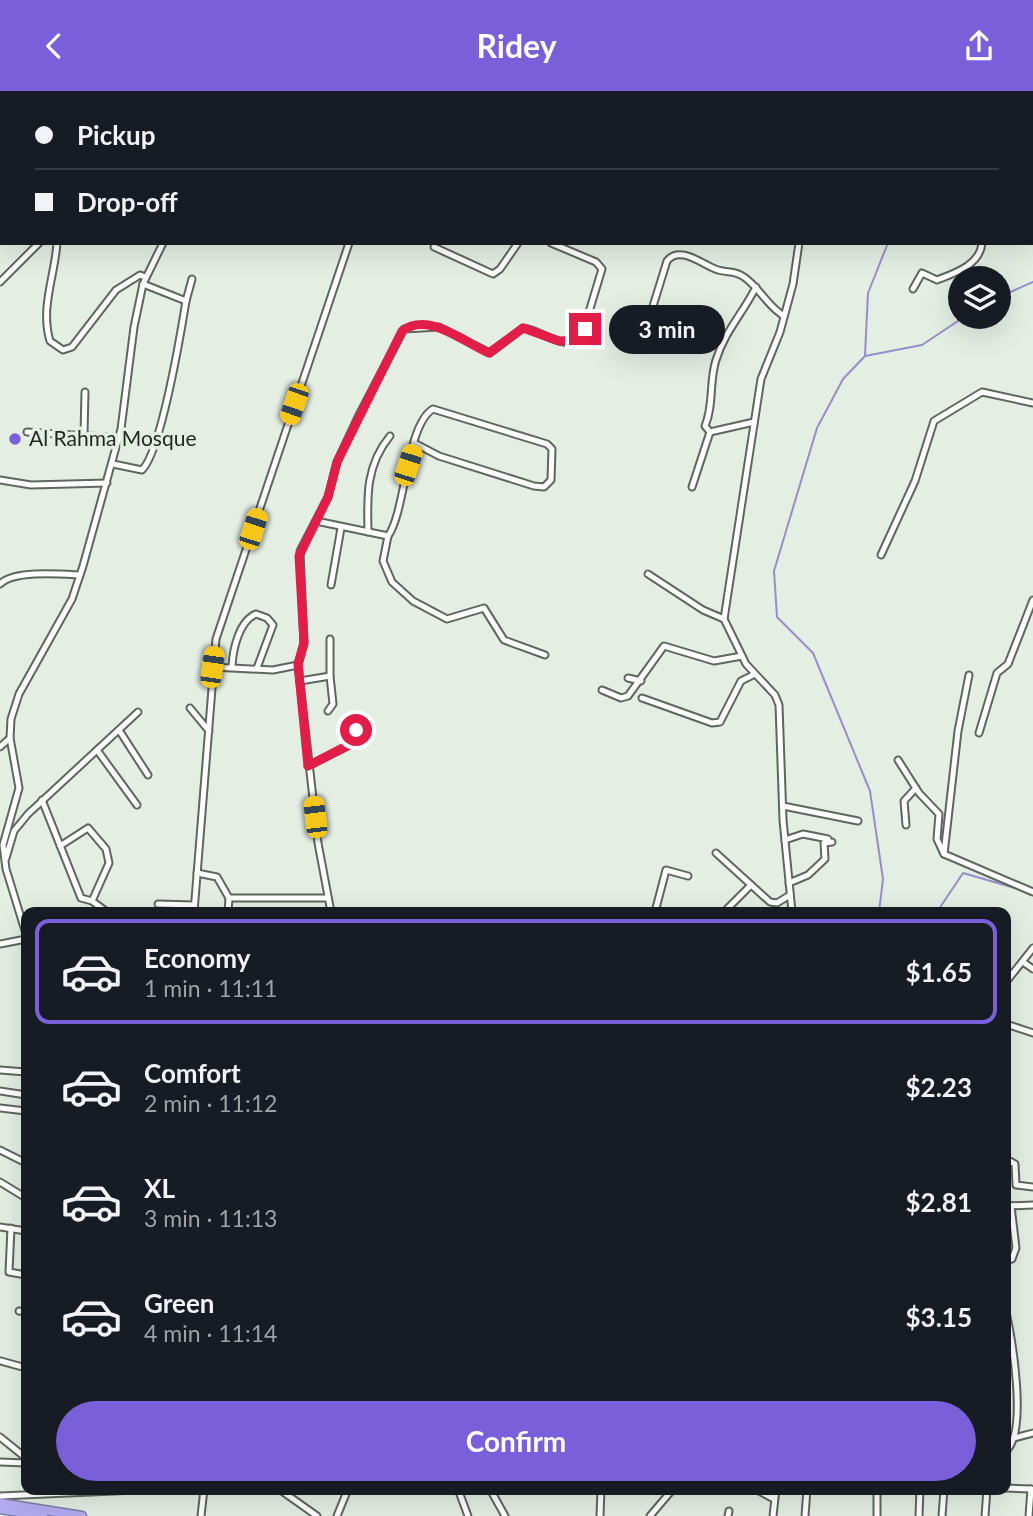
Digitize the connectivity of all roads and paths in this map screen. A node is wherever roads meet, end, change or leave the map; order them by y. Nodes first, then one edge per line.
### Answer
1 (37, 245) edge
2 (57, 245) edge
3 (162, 245) edge
4 (348, 245) edge
5 (517, 245) edge
6 (556, 245) edge
7 (799, 245) edge
8 (982, 245) edge
9 (434, 247) dead end
10 (145, 277) junction
11 (192, 279) dead end
12 (0, 282) edge
13 (143, 284) junction
14 (756, 287) junction
15 (913, 289) dead end
16 (187, 300) junction
17 (784, 316) junction
18 (649, 319) dead end
19 (85, 392) dead end
20 (1033, 403) edge
21 (754, 422) junction
22 (27, 432) dead end
23 (710, 432) junction
24 (84, 434) junction
25 (390, 436) dead end
26 (119, 438) junction
27 (416, 444) junction
28 (113, 464) junction
29 (0, 480) edge
30 (107, 483) junction
31 (692, 487) dead end
32 (316, 521) junction
33 (341, 528) junction
34 (368, 532) junction
35 (388, 536) junction
36 (881, 555) dead end
37 (649, 574) dead end
38 (80, 575) junction
39 (0, 585) edge
40 (331, 585) dead end
41 (1033, 600) edge
42 (724, 619) junction
43 (330, 639) dead end
44 (545, 655) dead end
45 (741, 656) junction
46 (298, 664) junction
47 (232, 666) junction
48 (212, 667) junction
49 (257, 668) junction
50 (752, 675) junction
51 (969, 675) dead end
52 (330, 676) junction
53 (628, 678) dead end
54 (300, 681) junction
55 (641, 681) junction
56 (602, 690) dead end
57 (642, 698) dead end
58 (190, 708) dead end
59 (328, 711) dead end
60 (138, 712) dead end
61 (119, 730) junction
62 (356, 730) dead end
63 (209, 731) junction
64 (979, 733) dead end
65 (10, 738) junction
66 (0, 747) edge
67 (97, 750) junction
68 (898, 760) dead end
69 (308, 766) junction
70 (148, 775) dead end
71 (916, 788) junction
72 (42, 800) junction
73 (137, 805) dead end
74 (783, 806) junction
75 (858, 821) dead end
76 (906, 825) dead end
77 (785, 839) junction
78 (60, 846) junction
79 (716, 853) dead end
80 (944, 854) junction
81 (5, 861) junction
82 (197, 873) junction
83 (688, 876) dead end
84 (0, 883) edge
85 (789, 883) junction
86 (10, 884) junction
87 (751, 885) junction
88 (1033, 892) edge
89 (790, 895) junction
90 (229, 898) junction
91 (328, 898) junction
92 (92, 901) junction
93 (158, 904) dead end
94 (100, 907) edge
95 (185, 907) edge
96 (194, 907) edge
97 (228, 907) edge
98 (330, 907) edge
99 (656, 907) edge
100 (729, 907) edge
101 (791, 907) edge
102 (21, 920) edge
103 (21, 938) edge
104 (0, 944) edge
105 (1033, 948) edge
106 (1023, 962) junction
107 (1033, 969) edge
108 (1011, 976) edge
109 (1011, 1026) edge
110 (1033, 1033) edge
111 (0, 1070) edge
112 (21, 1072) edge
113 (0, 1091) edge
114 (21, 1094) edge
115 (0, 1108) edge
116 (21, 1110) edge
117 (0, 1150) edge
118 (21, 1160) edge
119 (1011, 1162) edge
120 (0, 1182) edge
121 (1033, 1187) edge
122 (21, 1195) edge
123 (1033, 1205) edge
124 (1011, 1206) edge
125 (1011, 1218) edge
126 (0, 1227) edge
127 (11, 1229) junction
128 (21, 1230) edge
129 (1011, 1259) edge
130 (21, 1274) edge
131 (1011, 1340) edge
132 (1, 1361) edge
133 (21, 1367) edge
134 (1033, 1433) edge
135 (0, 1437) edge
136 (1014, 1438) junction
137 (1011, 1443) edge
138 (21, 1456) edge
139 (21, 1461) edge
140 (0, 1462) edge
141 (1011, 1488) edge
142 (1032, 1489) edge
143 (62, 1495) edge
144 (203, 1495) edge
145 (287, 1495) edge
146 (346, 1495) edge
147 (460, 1495) edge
148 (493, 1495) edge
149 (601, 1495) edge
150 (668, 1495) edge
151 (766, 1495) edge
152 (775, 1495) edge
153 (807, 1495) edge
154 (877, 1495) edge
155 (920, 1495) edge
156 (944, 1495) edge
157 (987, 1495) edge
158 (0, 1496) edge
159 (774, 1499) junction
160 (0, 1503) edge
161 (11, 1504) junction
162 (0, 1509) edge
163 (43, 1516) edge
164 (82, 1516) edge
165 (201, 1516) edge
166 (317, 1516) edge
167 (337, 1516) edge
168 (468, 1516) edge
169 (505, 1516) edge
170 (600, 1516) edge
171 (650, 1516) edge
172 (773, 1516) edge
173 (805, 1516) edge
174 (877, 1516) edge
175 (919, 1516) edge
176 (942, 1516) edge
177 (985, 1516) edge
178 (1029, 1516) edge

1 - 12 street
2 - 10 street
3 - 10 street
4 - 48 street
5 - 9 street
6 - 32 street
7 - 17 street
8 - 15 street
10 - 13 street
11 - 16 street
13 - 16 street
13 - 26 street
14 - 17 street
14 - 18 street
14 - 23 street
16 - 28 street
17 - 21 street
19 - 24 street
20 - 36 street
21 - 23 street
21 - 42 street
22 - 24 street
23 - 31 street
24 - 26 street
25 - 34 street
26 - 28 street
27 - 27 street
27 - 35 street
28 - 30 street
29 - 30 street
30 - 38 street
32 - 33 street
32 - 46 street
33 - 34 street
33 - 40 street
34 - 35 street
35 - 44 street
37 - 42 street
38 - 39 street
38 - 65 street
41 - 64 street
42 - 45 street
43 - 52 street
45 - 50 street
45 - 55 street
46 - 49 street
46 - 54 street
47 - 48 street
47 - 49 street
47 - 49 street
48 - 63 street
50 - 57 street
50 - 74 street
51 - 80 street
52 - 54 street
52 - 59 street
53 - 55 street
54 - 69 street
55 - 56 street
58 - 63 street
60 - 61 street
61 - 67 street
61 - 70 street
62 - 69 street
63 - 82 street
65 - 66 street
65 - 81 street
67 - 72 street
67 - 73 street
68 - 71 street
69 - 91 street
71 - 76 street
71 - 80 street
72 - 78 street
72 - 81 street
74 - 75 street
74 - 77 street
77 - 85 street
77 - 85 street
78 - 92 street
78 - 92 street
79 - 87 street
80 - 88 street
81 - 86 street
82 - 90 street
82 - 96 street
83 - 99 street
84 - 86 street
85 - 89 street
86 - 102 street
87 - 89 street
87 - 100 street
89 - 101 street
90 - 91 street
90 - 97 street
91 - 98 street
92 - 94 street
93 - 95 street
103 - 104 street
105 - 106 street
106 - 107 street
106 - 108 street
109 - 110 street
111 - 112 street
113 - 114 street
115 - 116 street
117 - 118 street
119 - 121 street
120 - 122 street
123 - 124 street
125 - 129 street
126 - 127 street
127 - 128 street
127 - 130 street
131 - 136 street
132 - 133 street
134 - 136 street
135 - 138 street
136 - 137 street
139 - 140 street
141 - 142 street
142 - 178 street
143 - 161 street
144 - 165 street
145 - 166 street
146 - 167 street
147 - 168 street
148 - 169 street
149 - 170 street
150 - 171 street
151 - 159 street
152 - 159 street
153 - 173 street
154 - 174 street
155 - 175 street
156 - 176 street
157 - 177 street
158 - 161 street
159 - 172 street
160 - 161 highway
161 - 162 highway
161 - 163 highway
161 - 164 highway

